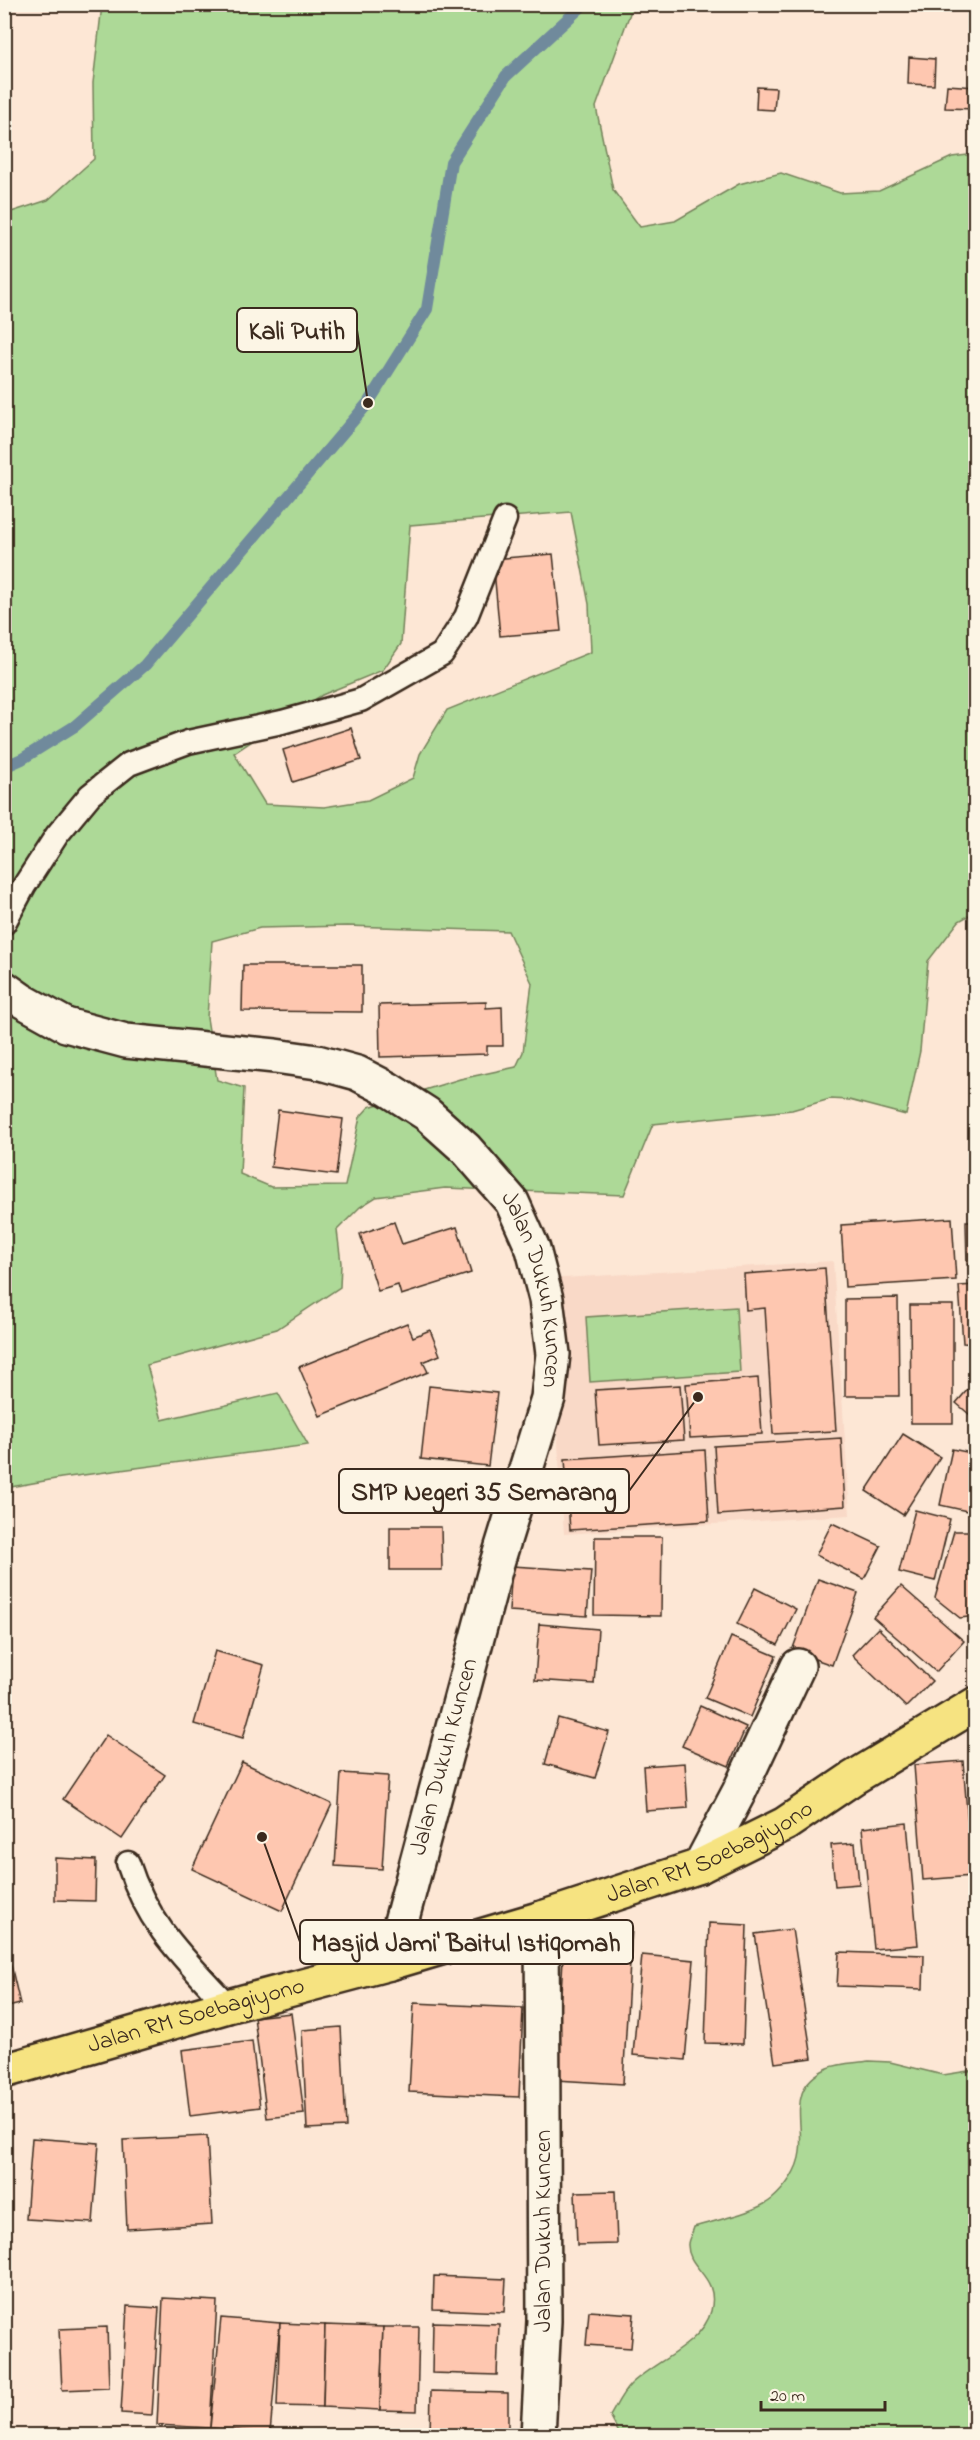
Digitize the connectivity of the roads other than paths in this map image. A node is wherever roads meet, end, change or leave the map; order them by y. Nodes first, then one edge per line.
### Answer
1 (505, 519) dead end
2 (4, 923) edge
3 (4, 988) edge
4 (798, 1666) dead end
5 (975, 1704) edge
6 (128, 1863) dead end
7 (700, 1866) junction
8 (542, 1918) junction
9 (390, 1963) junction
10 (228, 2006) junction
11 (4, 2071) edge
12 (538, 2436) edge

1 - 2 lane
3 - 9 street, Jalan Dukuh Kuncen
4 - 7 street
5 - 7 main road, Jalan RM Soebagiyono
6 - 10 lane
7 - 8 main road, Jalan RM Soebagiyono
8 - 9 main road, Jalan RM Soebagiyono
8 - 12 street, Jalan Dukuh Kuncen
9 - 10 main road, Jalan RM Soebagiyono
10 - 11 main road, Jalan RM Soebagiyono

